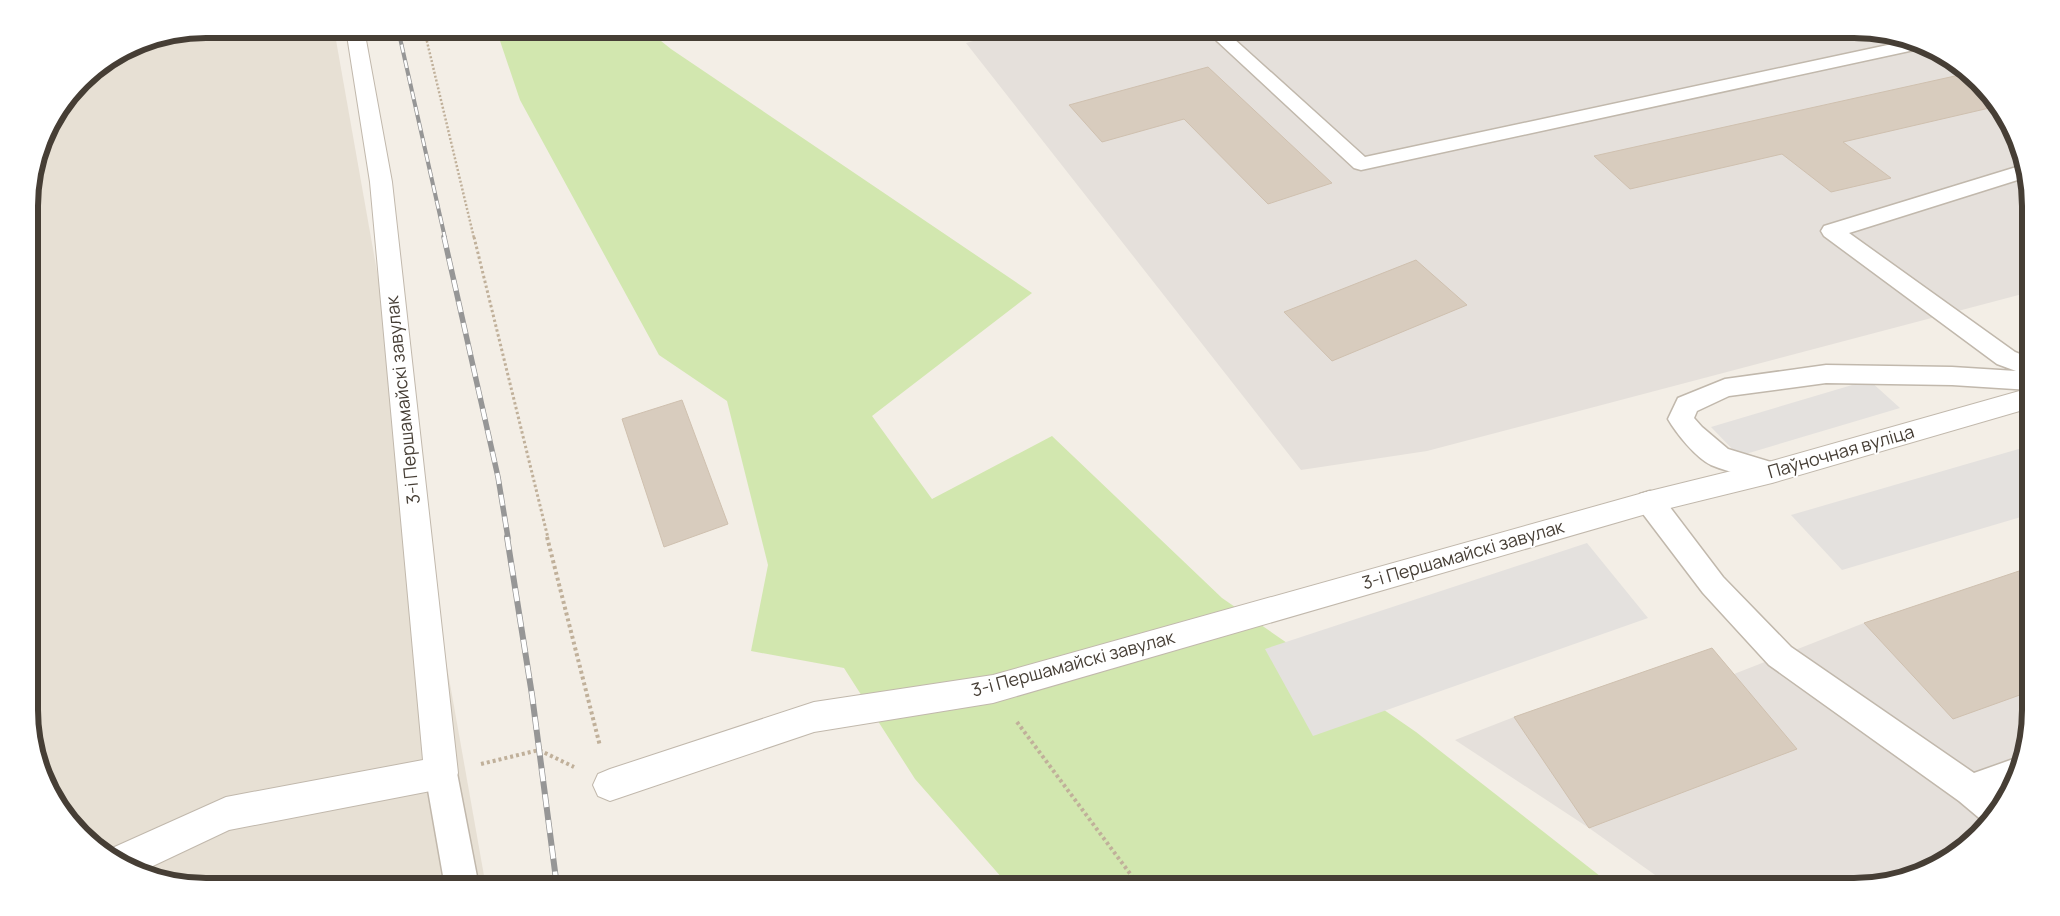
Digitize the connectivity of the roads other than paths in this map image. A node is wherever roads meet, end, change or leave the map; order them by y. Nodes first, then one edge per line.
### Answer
1 (357, 38) edge
2 (1223, 38) edge
3 (1907, 46) edge
4 (2019, 173) edge
5 (2022, 363) edge
6 (2022, 380) edge
7 (2022, 400) edge
8 (1772, 472) junction
9 (1650, 502) junction
10 (441, 773) junction
11 (2007, 781) edge
12 (610, 786) road end
13 (1982, 800) edge
14 (129, 859) edge
15 (460, 878) edge

1 - 10 street, 3-і Першамайскі завулак
2 - 3 lane
4 - 5 lane
6 - 8 lane
7 - 8 street, Паўночная вуліца
8 - 9 street, Паўночная вуліца
9 - 12 street, 3-і Першамайскі завулак
9 - 13 lane
10 - 14 street
10 - 15 lane
11 - 13 lane

